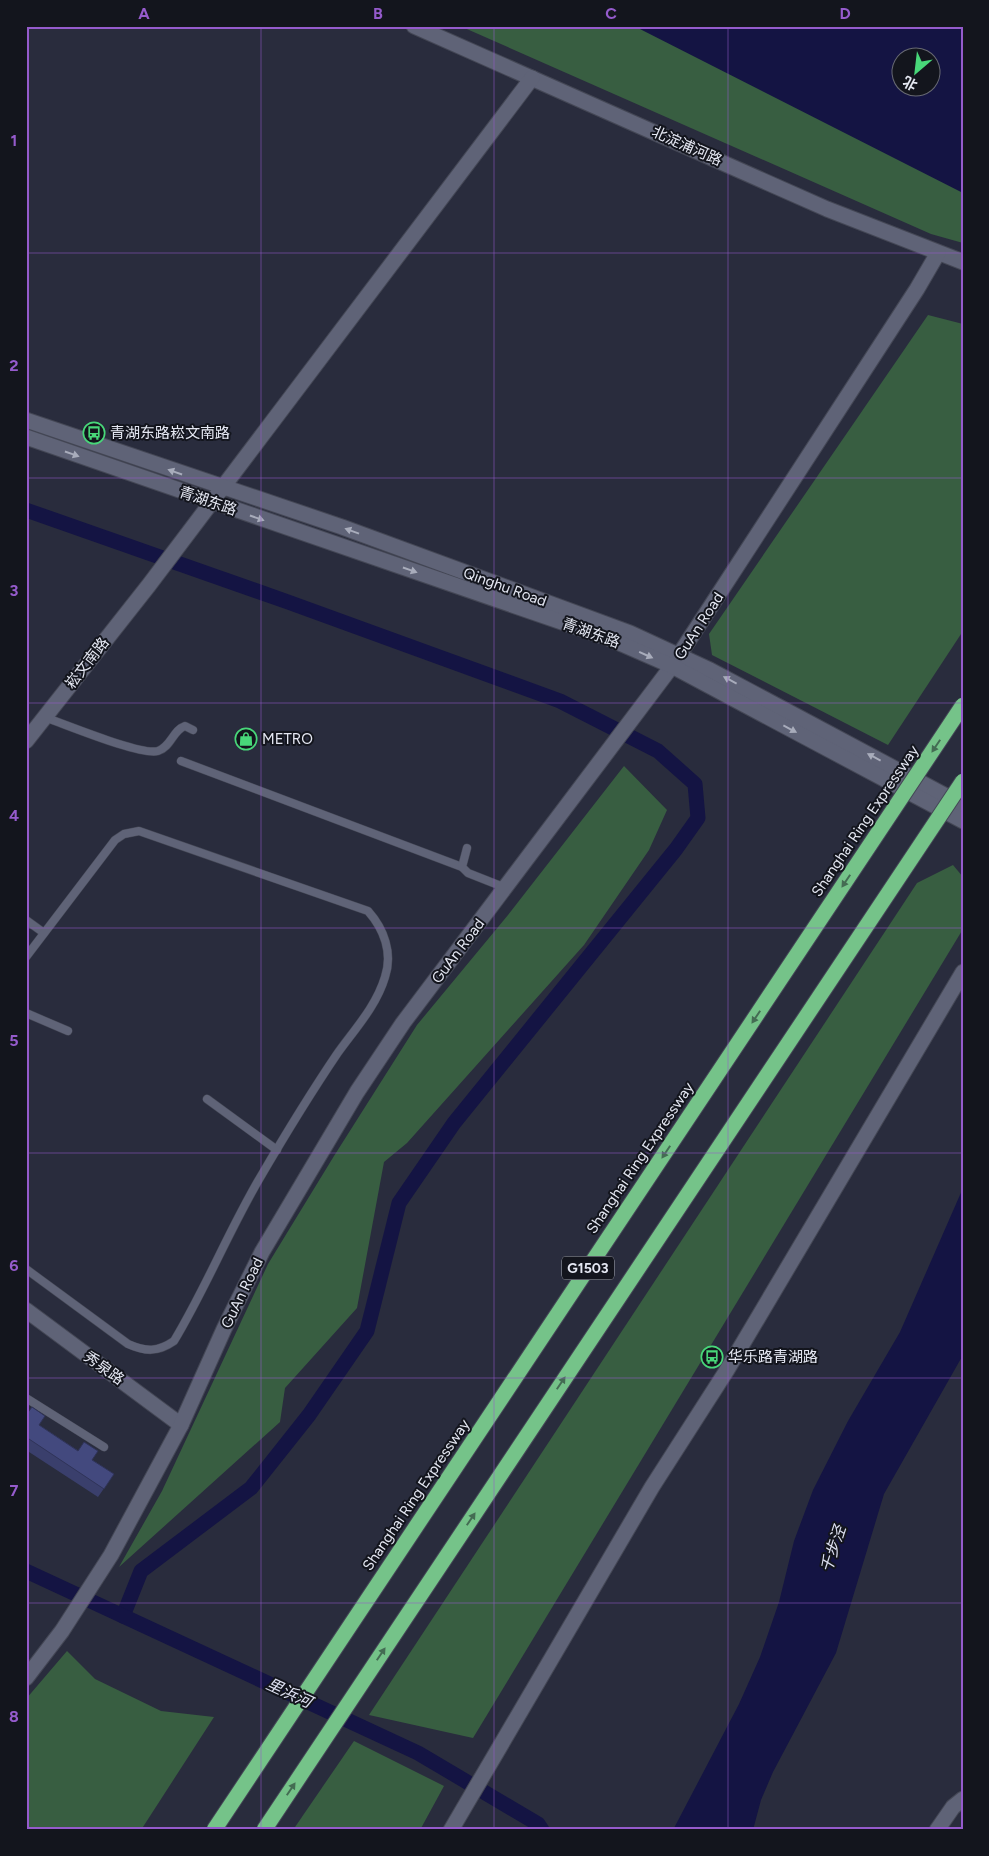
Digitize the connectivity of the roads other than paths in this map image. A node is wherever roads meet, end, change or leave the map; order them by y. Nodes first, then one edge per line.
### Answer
1 (414, 26) edge
2 (532, 78) junction
3 (938, 253) junction
4 (963, 262) edge
5 (26, 420) edge
6 (26, 438) edge
7 (221, 488) junction
8 (211, 502) junction
9 (676, 661) junction
10 (963, 706) edge
11 (44, 717) junction
12 (193, 730) dead end
13 (26, 740) edge
14 (181, 761) dead end
15 (963, 781) edge
16 (963, 805) edge
17 (963, 821) edge
18 (467, 848) dead end
19 (462, 867) junction
20 (506, 888) junction
21 (26, 920) edge
22 (44, 933) junction
23 (26, 957) edge
24 (963, 972) edge
25 (26, 1013) edge
26 (68, 1031) dead end
27 (208, 1099) dead end
28 (277, 1150) junction
29 (26, 1269) edge
30 (27, 1311) edge
31 (26, 1398) edge
32 (181, 1425) junction
33 (104, 1447) dead end
34 (26, 1678) edge
35 (963, 1799) edge
36 (214, 1830) edge
37 (264, 1830) edge
38 (452, 1830) edge
39 (937, 1830) edge

1 - 2 street, 北淀浦河路
2 - 3 street, 北淀浦河路
2 - 7 street, 崧文南路
3 - 4 street, 北淀浦河路
3 - 9 street, GuAn Road
7 -> 5 street, Qinghu Road
6 -> 8 street, 青湖东路
7 - 8 street, 崧文南路
9 -> 7 street, Qinghu Road
8 -> 9 street, 青湖东路
8 - 11 street, 崧文南路
16 -> 9 street, Qinghu Road
9 -> 17 street, 青湖东路
9 - 20 street, GuAn Road
10 -> 36 highway, Shanghai Ring Expressway / G1503, bridge
11 - 12 lane
11 - 13 street, 崧文南路
14 - 19 lane
37 -> 15 highway, G1503, bridge
18 - 19 lane
19 - 20 lane
20 - 32 street, GuAn Road
21 - 22 lane
22 - 23 lane
22 - 28 lane
24 - 38 street
25 - 26 lane
27 - 28 lane
28 - 29 lane
30 - 32 street, 秀泉路
31 - 33 lane
32 - 34 street, GuAn Road
35 - 39 street

